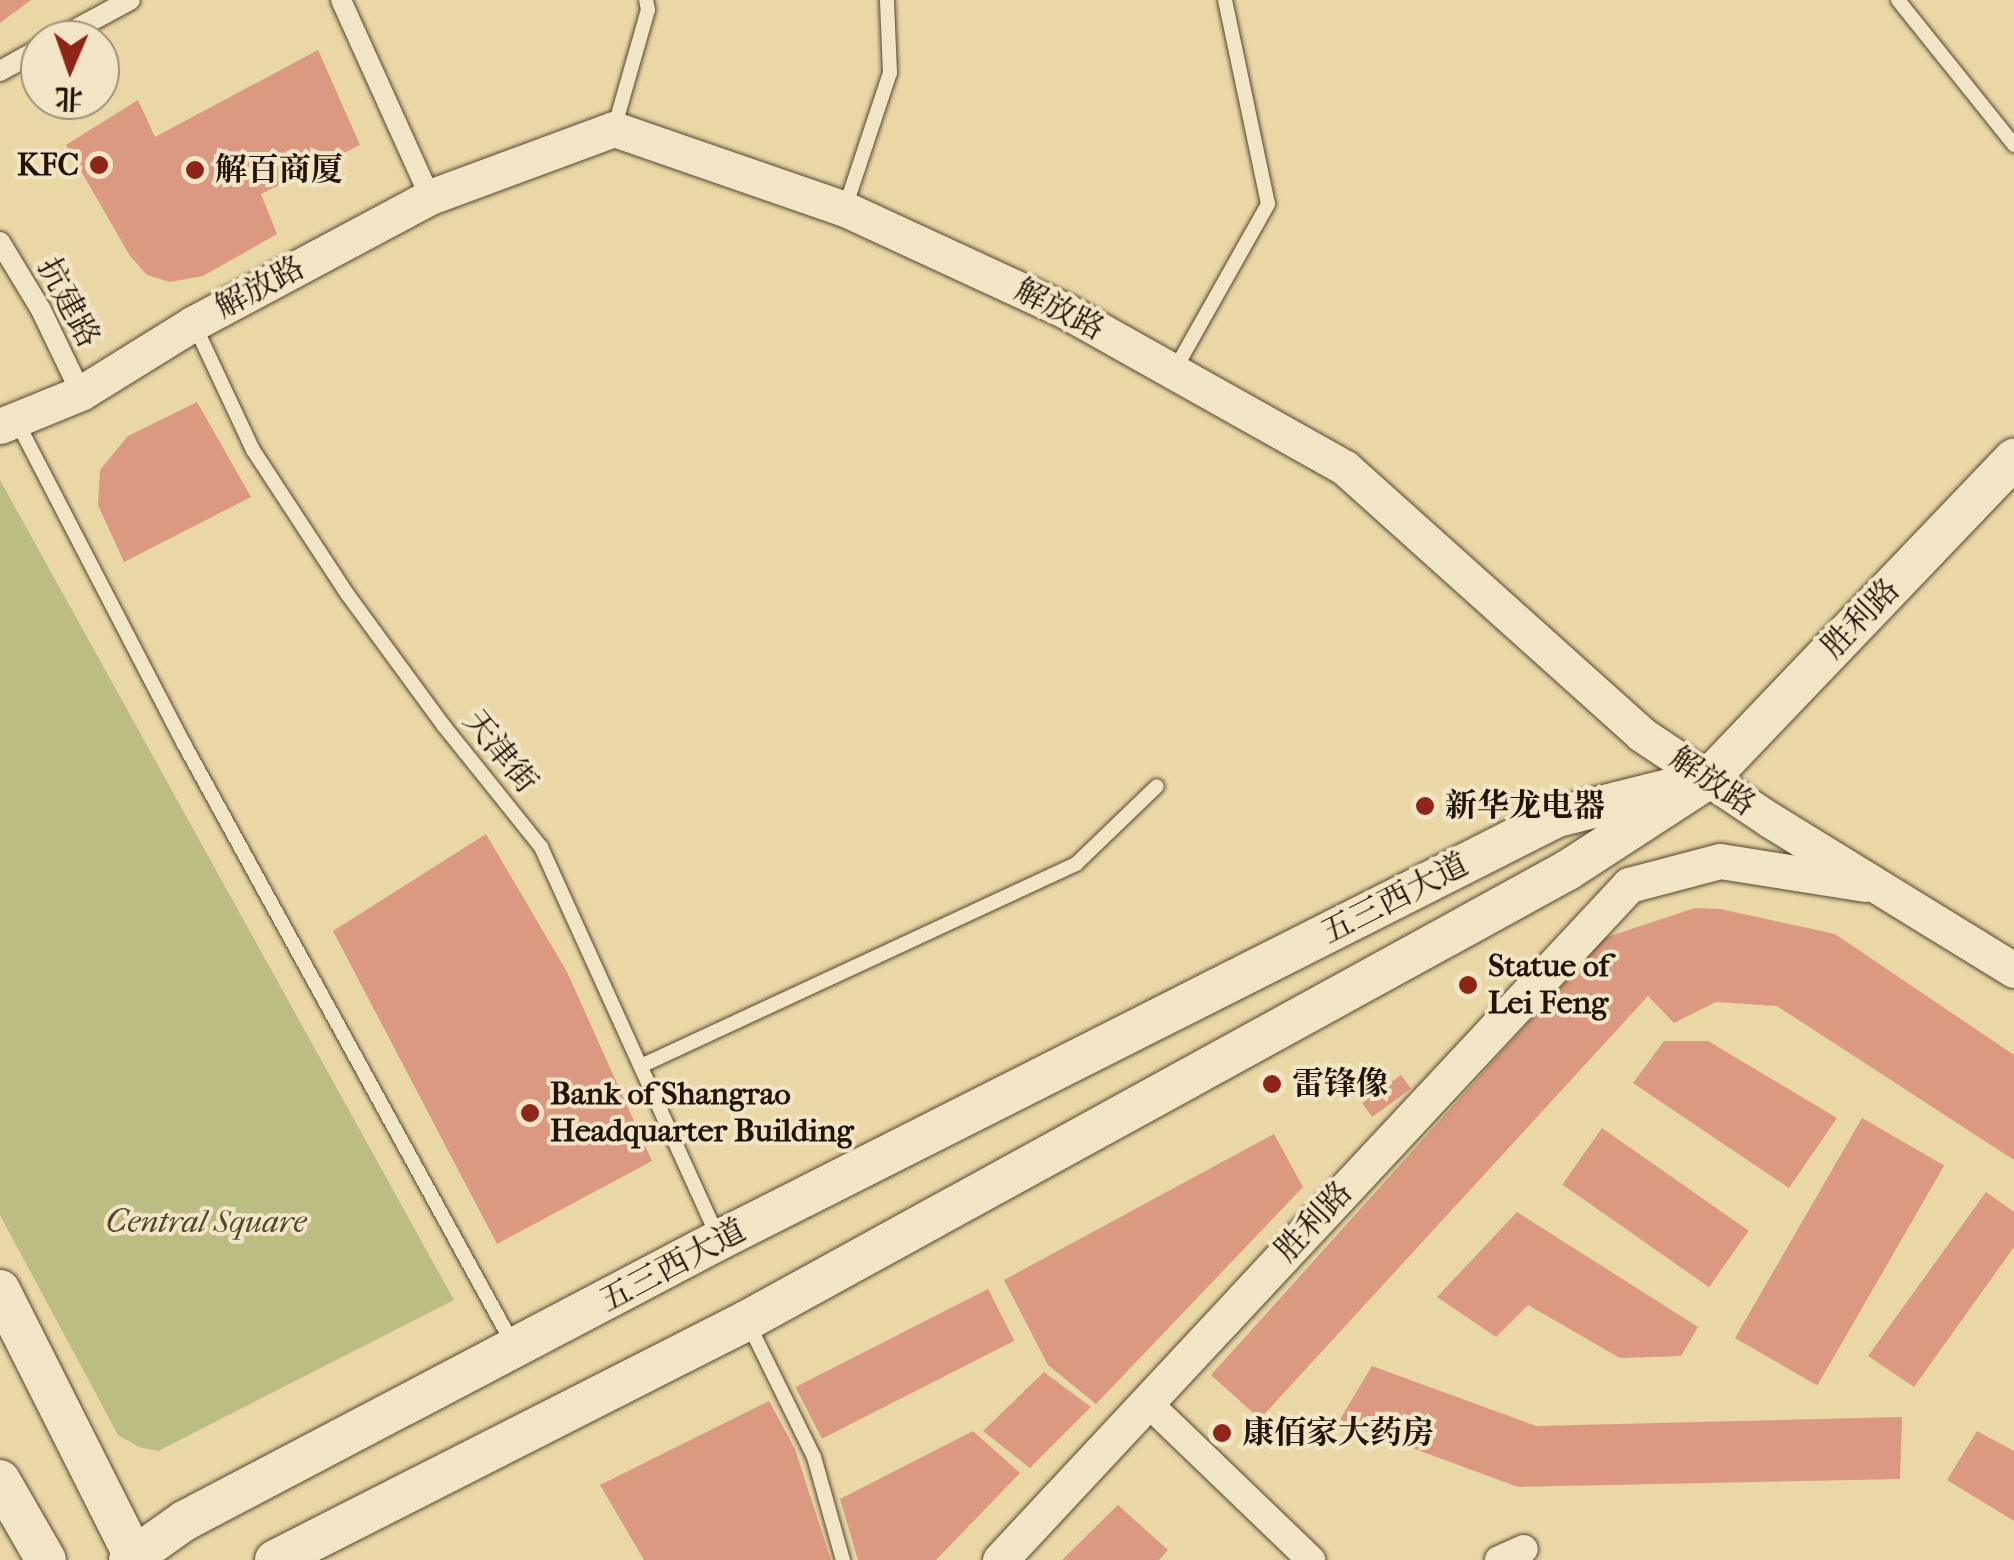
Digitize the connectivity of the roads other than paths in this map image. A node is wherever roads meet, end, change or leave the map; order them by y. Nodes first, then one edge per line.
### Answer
1 (130, 0) edge
2 (341, 0) edge
3 (646, 0) edge
4 (887, 0) edge
5 (1225, 0) edge
6 (1898, 0) edge
7 (93, 20) edge
8 (614, 130) junction
9 (2014, 144) edge
10 (430, 197) junction
11 (845, 209) junction
12 (0, 242) edge
13 (194, 323) junction
14 (1174, 372) junction
15 (81, 393) junction
16 (8, 424) edge
17 (2014, 459) edge
18 (1708, 779) junction
19 (1157, 786) dead end
20 (1884, 887) junction
21 (2014, 970) edge
22 (640, 1066) junction
23 (719, 1240) junction
24 (0, 1290) edge
25 (746, 1321) junction
26 (516, 1349) junction
27 (1147, 1402) junction
28 (0, 1480) edge
29 (133, 1559) edge
30 (46, 1560) edge
31 (276, 1560) edge
32 (844, 1560) edge
33 (1000, 1560) edge
34 (1311, 1560) edge

1 - 7 street
2 - 10 street
3 - 8 lane
4 - 11 lane
5 - 14 lane
6 - 9 lane
8 - 10 street, 解放路
8 - 11 street, 解放路
10 - 13 street, 解放路
11 - 14 street, 解放路
12 - 15 street, 抗建路
13 - 15 street, 解放路
13 - 22 lane, 天津街
14 - 18 street, 解放路
15 - 16 street, 解放路
16 - 26 lane
17 - 18 main road, 胜利路
18 - 20 street, 解放路
18 - 23 main road, 五三西大道
18 - 25 main road, 五三西大道
19 - 22 lane
20 - 21 street, 解放路
20 - 27 street, 胜利路
22 - 23 lane, 天津街
23 - 26 main road, 五三西大道
24 - 29 main road
25 - 31 main road, 五三西大道
25 - 32 lane
26 - 29 main road, 五三西大道
27 - 33 street, 胜利路
27 - 34 street
28 - 30 main road

